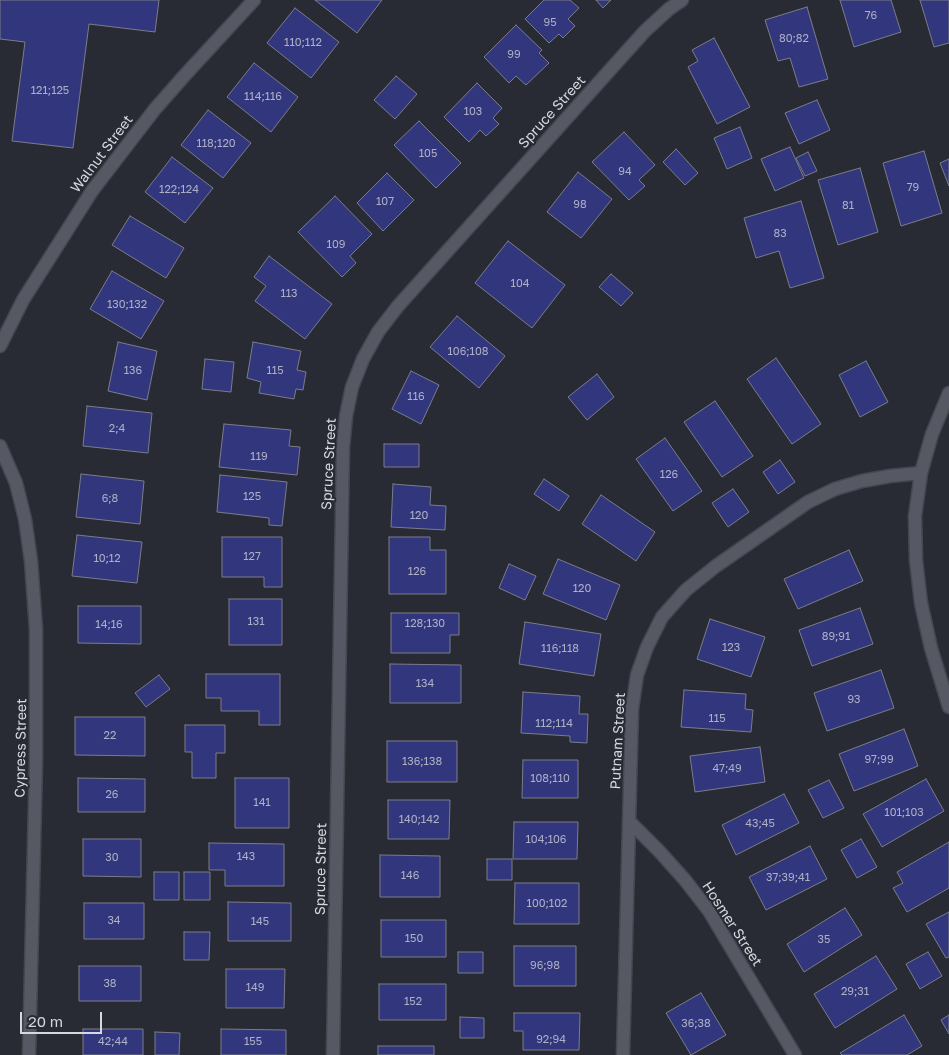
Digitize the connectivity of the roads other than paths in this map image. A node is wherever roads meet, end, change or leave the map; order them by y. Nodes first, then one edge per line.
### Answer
1 (254, 0) edge
2 (682, 0) edge
3 (0, 346) edge
4 (949, 392) edge
5 (0, 446) edge
6 (920, 473) junction
7 (949, 707) edge
8 (629, 822) junction
9 (29, 1055) edge
10 (333, 1055) edge
11 (623, 1055) edge
12 (795, 1055) edge

1 - 3 street, Walnut Street
2 - 10 street, Spruce Street
4 - 6 street
5 - 9 street, Cypress Street
6 - 7 street
6 - 8 street, Putnam Street
8 - 11 street, Putnam Street
8 - 12 street, Hosmer Street

